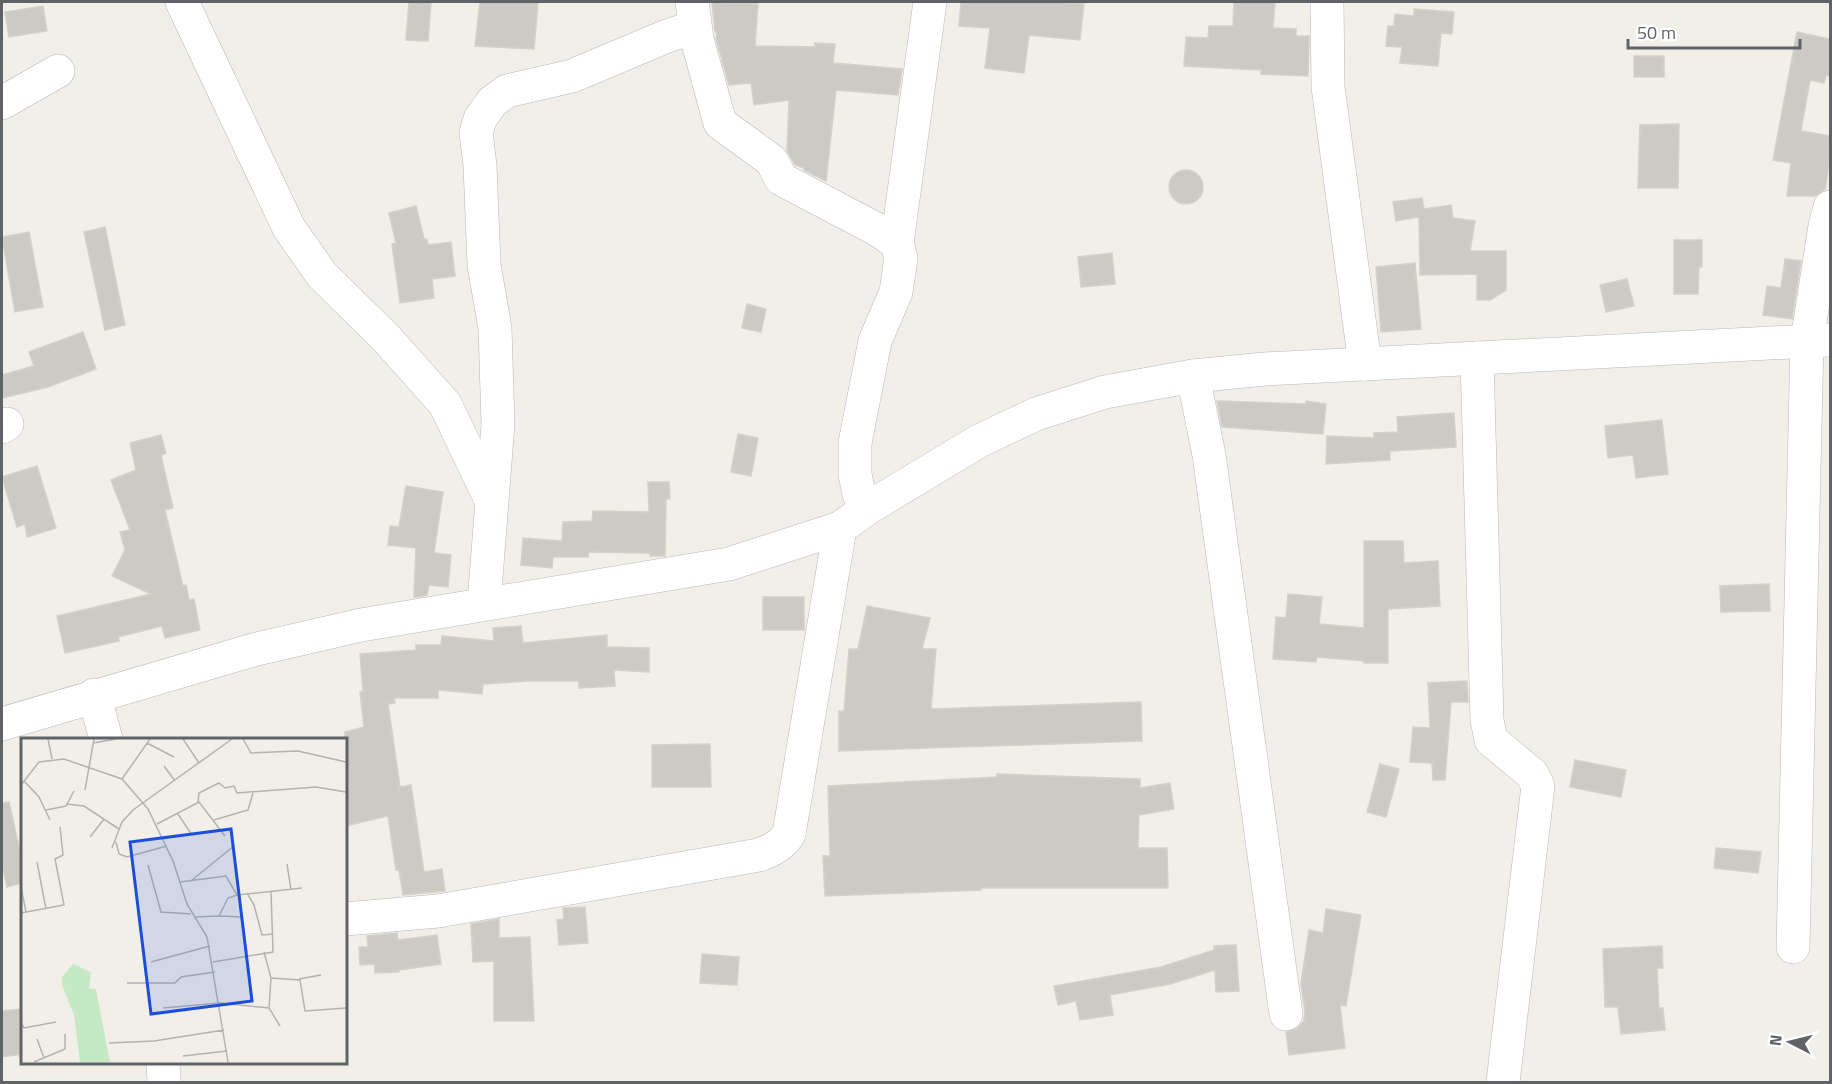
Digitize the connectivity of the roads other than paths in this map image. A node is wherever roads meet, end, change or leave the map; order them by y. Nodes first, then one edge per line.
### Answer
1 (182, 2) edge
2 (930, 2) edge
3 (1327, 2) edge
4 (693, 14) edge
5 (58, 71) dead end
6 (2, 102) edge
7 (1830, 207) edge
8 (897, 243) junction
9 (1819, 341) edge
10 (1477, 358) junction
11 (1365, 364) junction
12 (1193, 376) junction
13 (492, 502) junction
14 (868, 508) junction
15 (840, 528) junction
16 (484, 603) junction
17 (94, 695) junction
18 (2, 724) edge
19 (106, 738) edge
20 (346, 919) edge
21 (1793, 947) dead end
22 (1286, 1014) dead end
23 (163, 1063) edge
24 (164, 1083) edge
25 (1503, 1083) edge

1 - 13 street
2 - 8 street
3 - 11 street
4 - 8 street
4 - 13 street
5 - 6 street
7 - 9 street
8 - 14 street
9 - 10 street
9 - 21 street
10 - 11 street
10 - 25 street
11 - 12 street
12 - 14 street
12 - 22 street
13 - 16 street
14 - 15 street
15 - 16 street
15 - 20 street
16 - 17 street
17 - 18 street
17 - 19 street
23 - 24 street

